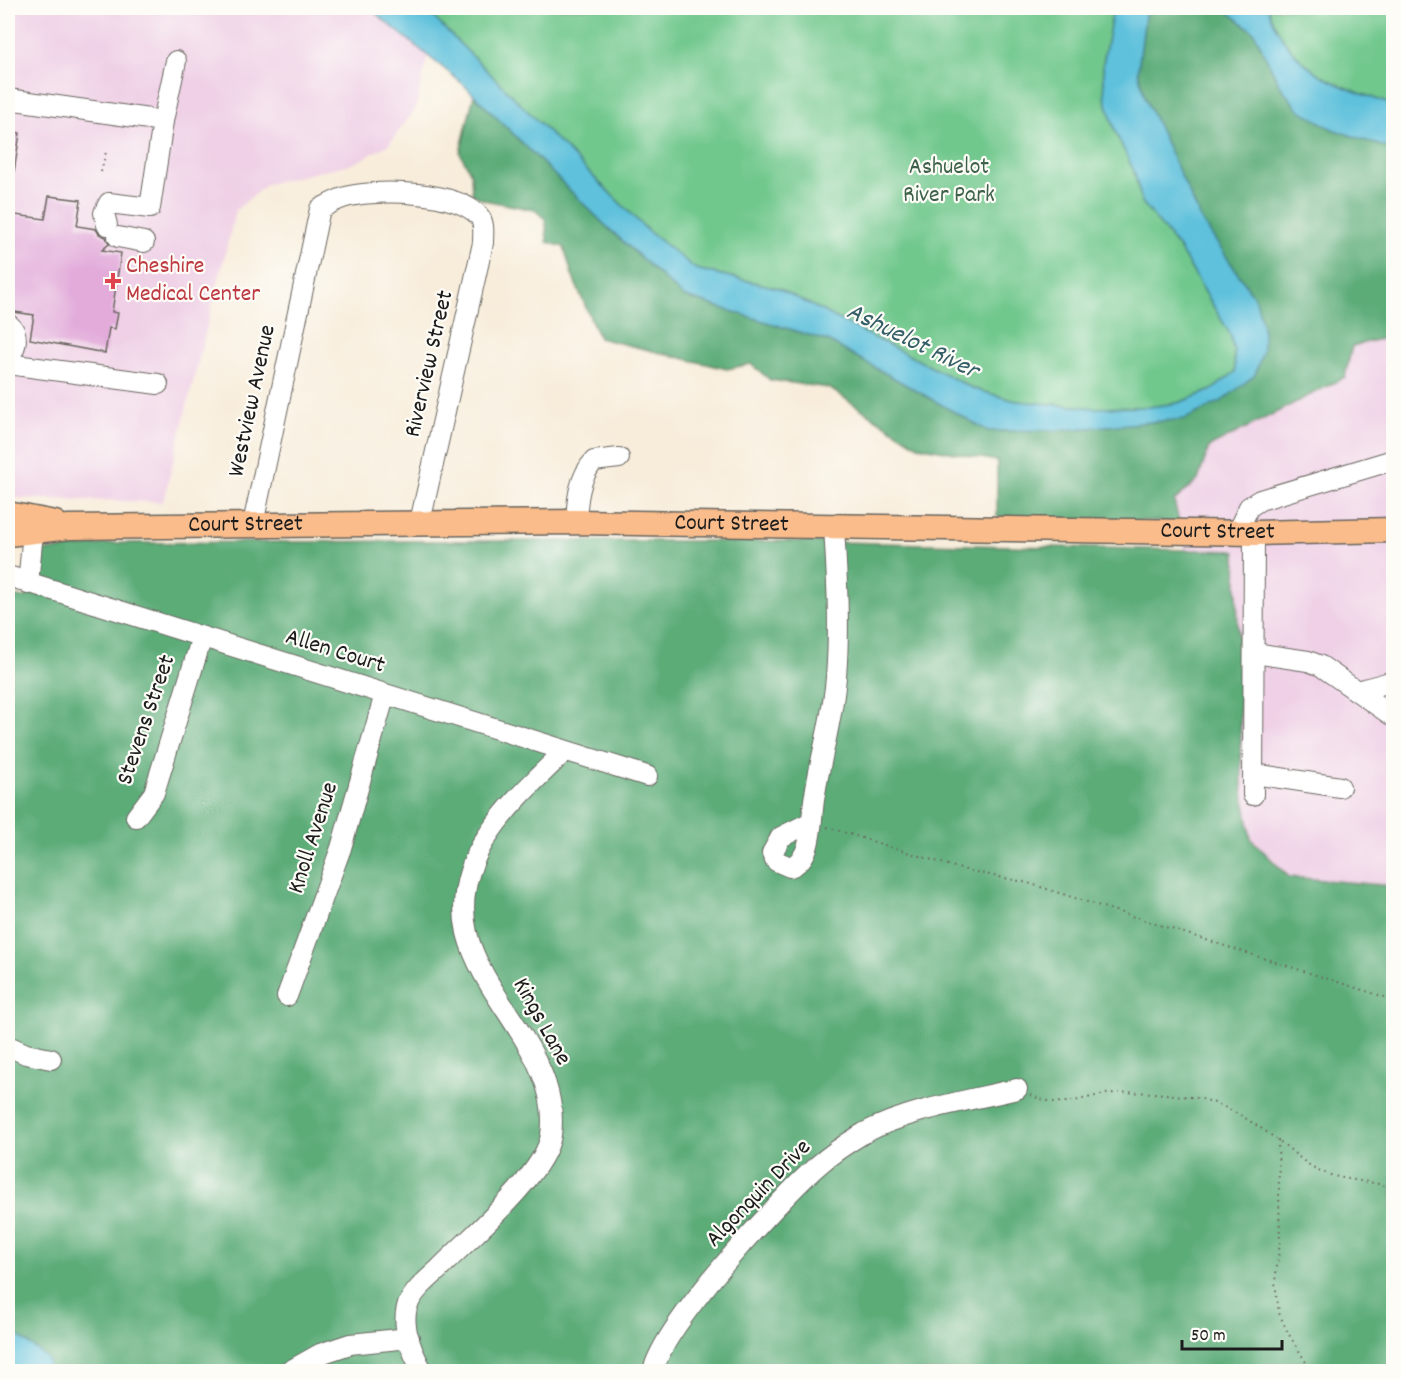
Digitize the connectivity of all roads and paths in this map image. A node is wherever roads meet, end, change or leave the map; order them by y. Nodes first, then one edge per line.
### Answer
1 (176, 61) dead end
2 (8, 99) edge
3 (163, 121) junction
4 (106, 152) dead end
5 (101, 172) dead end
6 (480, 218) joint
7 (144, 242) dead end
8 (8, 324) edge
9 (8, 358) edge
10 (8, 364) edge
11 (158, 384) dead end
12 (619, 458) dead end
13 (1394, 463) edge
14 (8, 514) edge
15 (420, 522) junction
16 (576, 522) junction
17 (253, 524) junction
18 (834, 526) junction
19 (69, 527) junction
20 (1394, 530) edge
21 (33, 532) junction
22 (1246, 532) junction
23 (8, 534) edge
24 (8, 576) edge
25 (28, 584) junction
26 (202, 637) junction
27 (1254, 654) junction
28 (1394, 681) edge
29 (1357, 691) junction
30 (385, 694) junction
31 (1394, 717) edge
32 (565, 750) junction
33 (1254, 774) junction
34 (647, 776) dead end
35 (1340, 787) dead end
36 (1253, 795) dead end
37 (136, 817) dead end
38 (809, 823) joint
39 (287, 996) dead end
40 (1394, 1000) edge
41 (8, 1046) edge
42 (51, 1059) dead end
43 (1017, 1089) joint
44 (1278, 1140) junction
45 (1394, 1189) edge
46 (409, 1338) junction
47 (288, 1371) edge
48 (423, 1371) edge
49 (653, 1371) edge
50 (1312, 1371) edge

1 - 3 street
2 - 3 street
3 - 7 street
4 - 5 path
6 - 15 street, Riverview Street
6 - 17 street, Westview Avenue
8 - 9 street
10 - 11 street
12 - 16 street
13 - 22 street
14 - 19 main road, Court Street
15 - 16 main road, Court Street
15 - 17 main road, Court Street
16 - 18 main road, Court Street
17 - 19 main road, Court Street
18 - 22 main road, Court Street
18 - 38 street
19 - 21 main road, Court Street
20 - 22 main road, Court Street
21 - 23 main road, Court Street
21 - 25 street
22 - 27 street
24 - 25 street, Allen Court
25 - 26 street, Allen Court
26 - 30 street, Allen Court
26 - 37 street, Stevens Street
27 - 29 street
27 - 33 street
28 - 29 street
29 - 31 street
30 - 32 street, Allen Court
30 - 39 street, Knoll Avenue
32 - 34 street, Allen Court
32 - 46 street, Kings Lane
33 - 35 street
33 - 36 street
38 - 40 path
41 - 42 street
43 - 44 path
43 - 49 street, Algonquin Drive
44 - 45 path
44 - 50 path
46 - 47 street
46 - 48 street, Kings Lane

